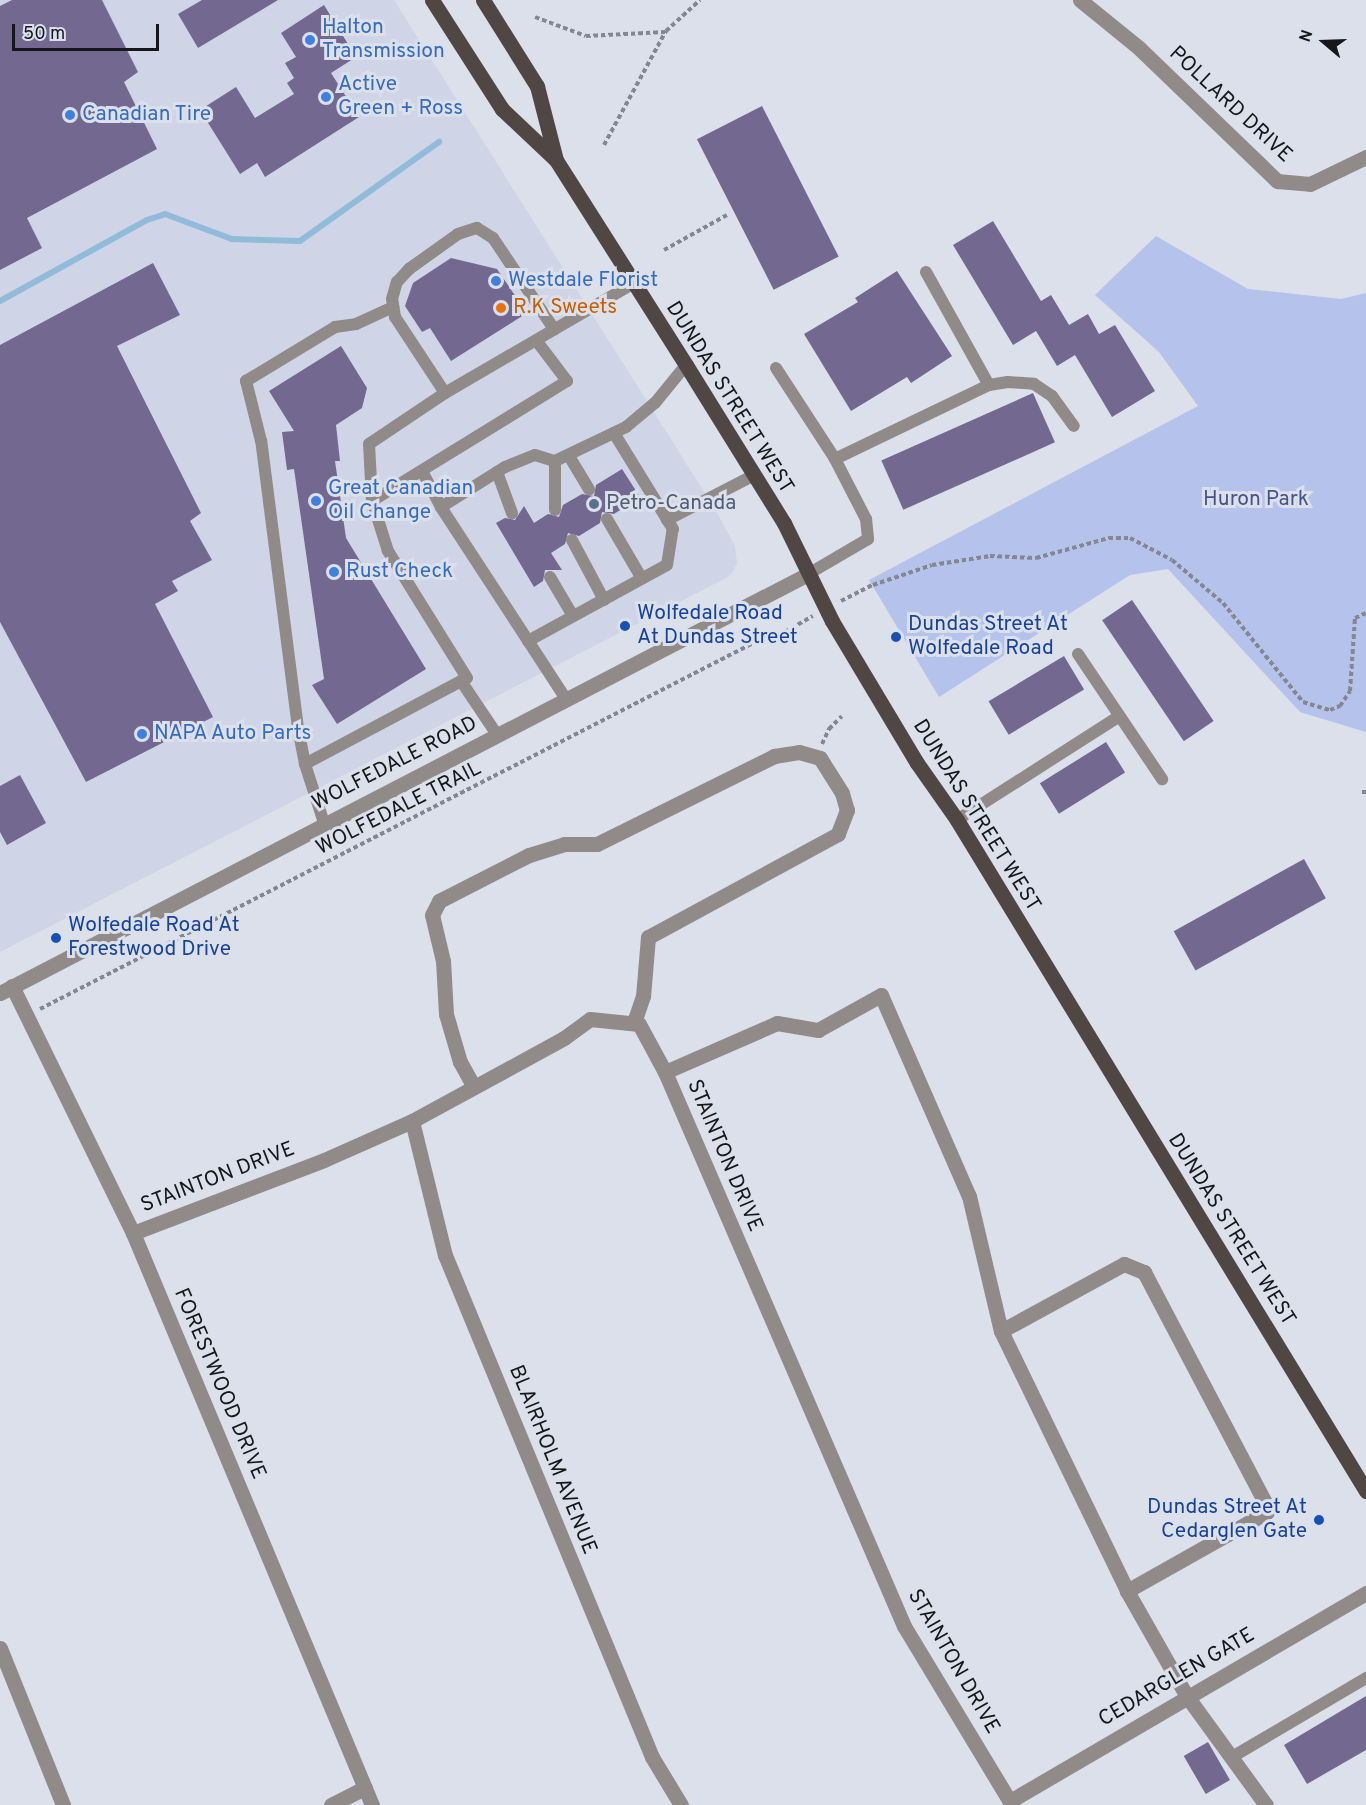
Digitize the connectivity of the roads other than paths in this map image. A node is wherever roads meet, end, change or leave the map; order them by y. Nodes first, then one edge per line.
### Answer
1 (432, 0) edge
2 (483, 0) edge
3 (1080, 0) edge
4 (1366, 157) edge
5 (556, 160) junction
6 (926, 272) dead end
7 (632, 285) junction
8 (393, 307) junction
9 (555, 329) junction
10 (536, 340) junction
11 (686, 365) junction
12 (776, 368) dead end
13 (989, 385) junction
14 (445, 393) junction
15 (1074, 426) dead end
16 (614, 433) junction
17 (569, 456) junction
18 (835, 459) junction
19 (555, 461) junction
20 (422, 471) junction
21 (497, 472) junction
22 (754, 475) junction
23 (589, 489) dead end
24 (372, 501) junction
25 (441, 507) junction
26 (555, 510) dead end
27 (512, 513) dead end
28 (607, 519) dead end
29 (667, 520) junction
30 (572, 540) dead end
31 (808, 574) junction
32 (550, 577) dead end
33 (642, 579) junction
34 (604, 600) junction
35 (573, 616) junction
36 (528, 641) junction
37 (1078, 654) dead end
38 (461, 681) junction
39 (566, 699) junction
40 (1118, 717) junction
41 (498, 736) junction
42 (305, 764) junction
43 (1162, 779) dead end
44 (957, 820) junction
45 (324, 823) junction
46 (6, 990) edge
47 (634, 1022) junction
48 (665, 1072) junction
49 (474, 1087) junction
50 (412, 1121) junction
51 (133, 1233) junction
52 (1001, 1331) junction
53 (1366, 1491) edge
54 (1127, 1591) junction
55 (1366, 1593) edge
56 (0, 1648) edge
57 (1366, 1678) edge
58 (1186, 1695) junction
59 (1232, 1757) junction
60 (365, 1788) junction
61 (1011, 1803) edge
62 (63, 1805) edge
63 (331, 1805) edge
64 (372, 1805) edge
65 (681, 1805) edge
66 (1266, 1805) edge

1 - 5 main road, DUNDAS STREET WEST
2 - 5 main road, DUNDAS STREET WEST
3 - 4 street, POLLARD DRIVE
5 - 7 main road, DUNDAS STREET WEST
6 - 13 lane
7 - 9 lane
7 - 11 main road, DUNDAS STREET WEST
8 - 9 lane
8 - 14 lane
8 - 42 lane
9 - 10 lane
10 - 14 lane
10 - 20 lane
11 - 16 lane
11 - 22 main road, DUNDAS STREET WEST
12 - 18 lane
13 - 15 lane
13 - 18 lane
14 - 24 lane
16 - 17 lane
16 - 29 lane
17 - 19 lane
17 - 23 lane
18 - 31 lane
19 - 21 lane
19 - 26 lane
20 - 24 lane
20 - 25 lane
21 - 25 lane
21 - 27 lane
22 - 29 lane
22 - 31 main road, DUNDAS STREET WEST
24 - 38 lane
25 - 36 lane
28 - 33 lane
29 - 33 lane
30 - 34 lane
31 - 39 street, WOLFEDALE ROAD
31 - 44 main road, DUNDAS STREET WEST
32 - 35 lane
33 - 34 lane
34 - 35 lane
35 - 36 lane
36 - 39 lane
37 - 40 lane
38 - 41 lane
38 - 42 lane
39 - 41 street, WOLFEDALE ROAD
40 - 43 lane
40 - 44 lane
41 - 45 street, WOLFEDALE ROAD
42 - 45 lane
44 - 53 main road, DUNDAS STREET WEST
45 - 46 street, WOLFEDALE ROAD
46 - 51 street, FORESTWOOD DRIVE
47 - 48 street, STAINTON DRIVE
47 - 49 street, STAINTON DRIVE
47 - 49 street
48 - 52 street
48 - 61 street, STAINTON DRIVE
49 - 50 street, STAINTON DRIVE
50 - 51 street, STAINTON DRIVE
50 - 65 street, BLAIRHOLM AVENUE
51 - 60 street, FORESTWOOD DRIVE
52 - 54 street
52 - 54 street
54 - 58 street
55 - 58 street, CEDARGLEN GATE
56 - 62 street
57 - 59 lane
58 - 59 street
58 - 61 street, CEDARGLEN GATE
59 - 66 street
60 - 63 street
60 - 64 street, FORESTWOOD DRIVE

